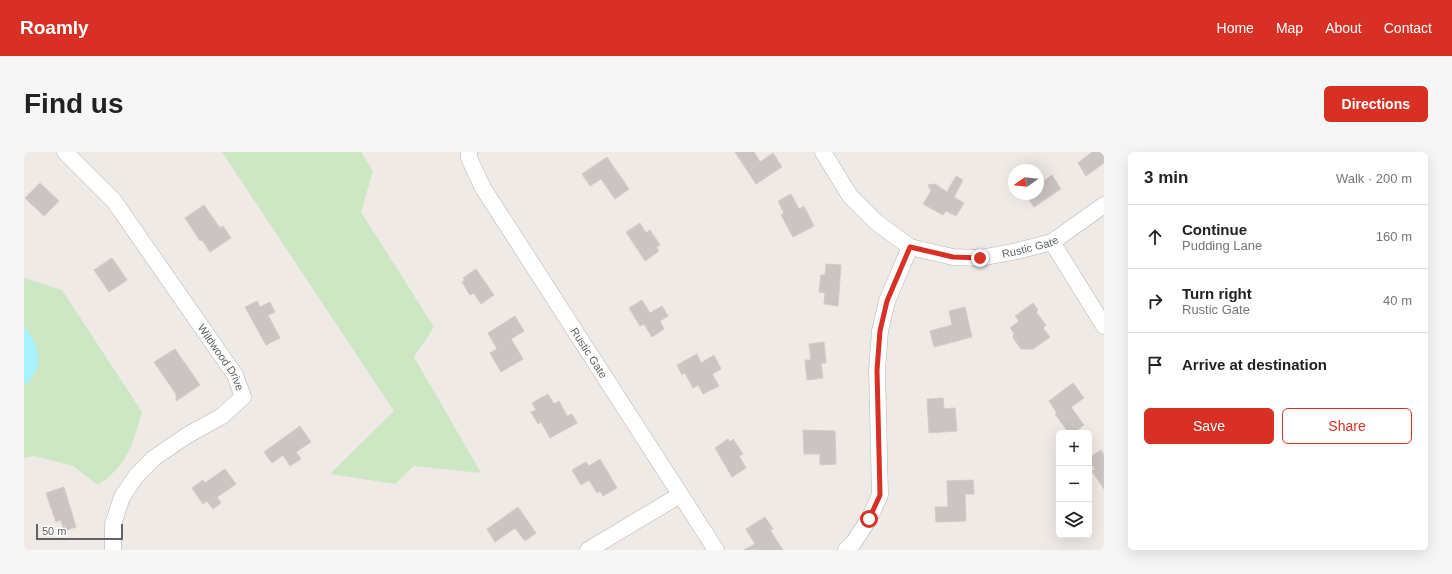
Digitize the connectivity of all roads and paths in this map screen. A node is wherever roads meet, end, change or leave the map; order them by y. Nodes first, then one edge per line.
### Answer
1 (65, 152) edge
2 (469, 152) edge
3 (823, 152) edge
4 (1104, 205) edge
5 (1052, 242) junction
6 (910, 247) junction
7 (1104, 326) edge
8 (680, 495) junction
9 (112, 550) edge
10 (588, 550) edge
11 (716, 550) edge
12 (846, 550) edge

1 - 9 street, Wildwood Drive
2 - 8 street, Rustic Gate
3 - 6 street, Rustic Gate
4 - 5 street, Rustic Gate
5 - 6 street, Rustic Gate
5 - 7 street
6 - 12 street
8 - 10 street
8 - 11 street, Rustic Gate

